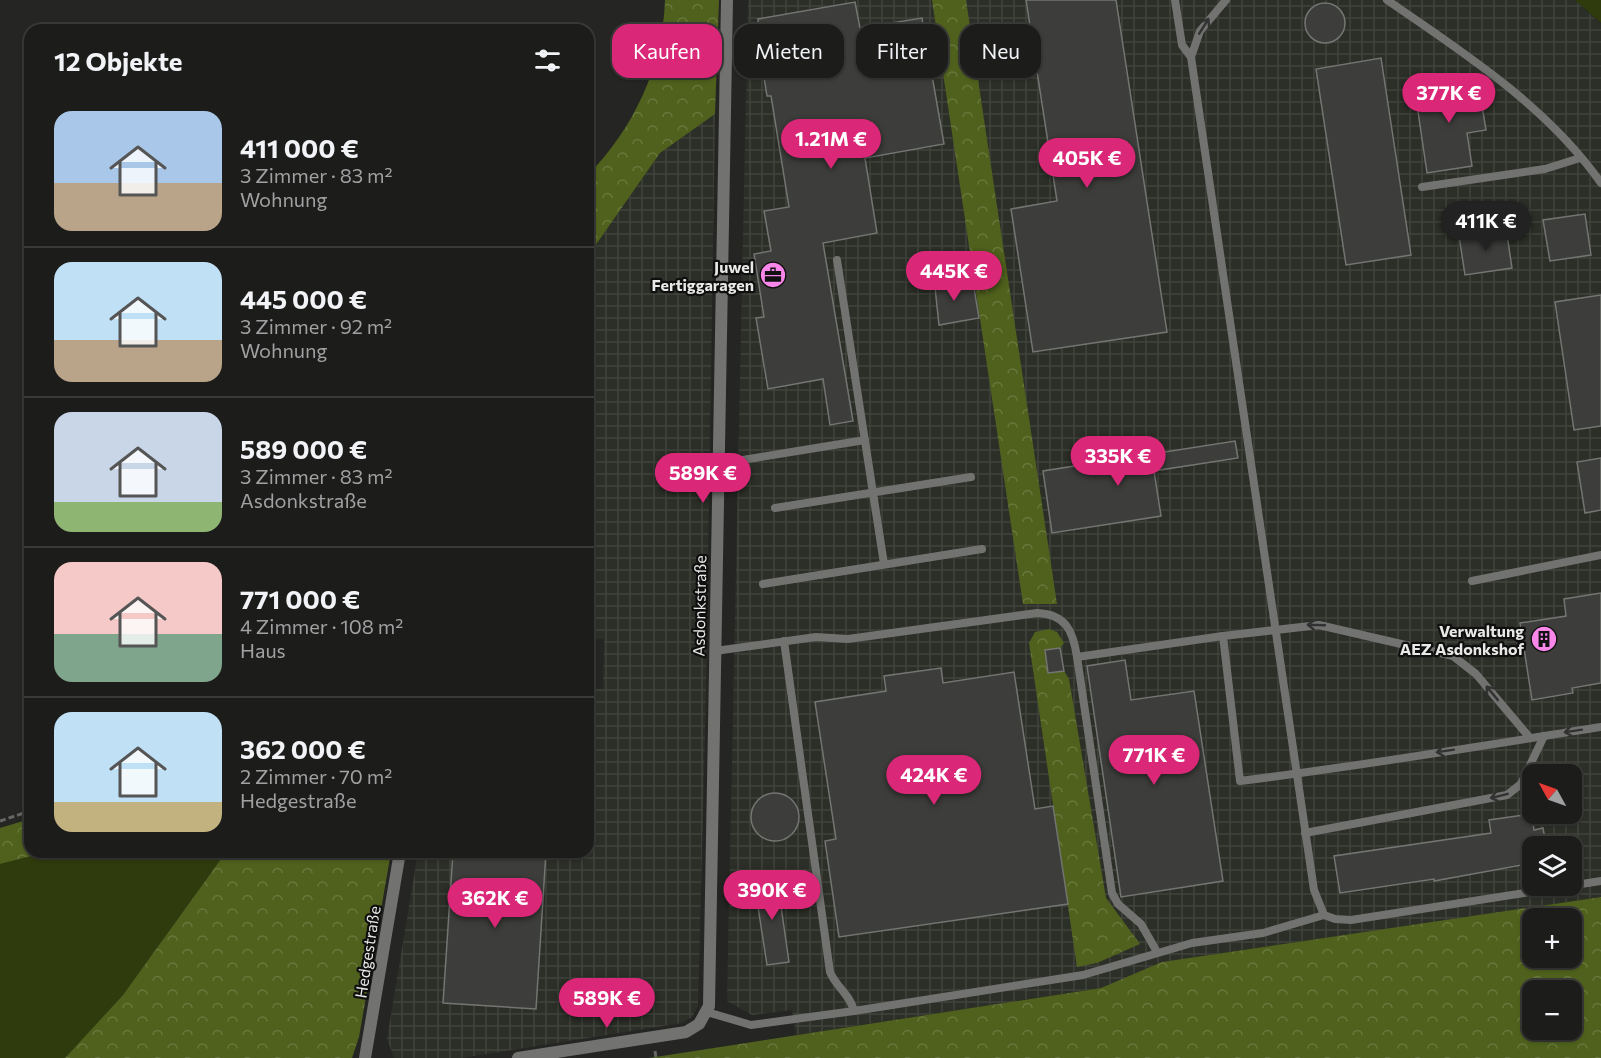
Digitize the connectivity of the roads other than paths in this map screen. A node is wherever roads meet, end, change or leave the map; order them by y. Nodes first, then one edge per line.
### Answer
1 (727, 0) edge
2 (1175, 0) edge
3 (1226, 0) edge
4 (1387, 0) edge
5 (1191, 57) junction
6 (1580, 158) junction
7 (1601, 183) edge
8 (1422, 188) dead end
9 (837, 260) dead end
10 (865, 440) junction
11 (718, 464) junction
12 (971, 477) dead end
13 (873, 493) junction
14 (775, 508) dead end
15 (982, 549) dead end
16 (1601, 555) edge
17 (884, 564) junction
18 (1472, 581) dead end
19 (763, 584) dead end
20 (1275, 629) junction
21 (1223, 636) junction
22 (784, 641) junction
23 (715, 651) junction
24 (1077, 657) junction
25 (1601, 727) edge
26 (1544, 736) junction
27 (1530, 738) junction
28 (1297, 774) junction
29 (1305, 833) junction
30 (399, 858) edge
31 (1601, 881) edge
32 (1324, 915) junction
33 (1157, 952) junction
34 (854, 1011) junction
35 (707, 1012) junction
36 (365, 1058) edge
37 (518, 1058) edge

1 - 11 street, Asdonkstraße
2 - 5 lane
5 -> 3 lane
4 - 6 lane
5 - 20 lane
6 - 7 lane
6 - 8 lane
9 - 10 lane
10 - 11 lane
10 - 13 lane
11 - 23 street, Asdonkstraße
12 - 13 lane
13 - 14 lane
13 - 17 lane
15 - 17 lane
16 - 18 lane
17 - 19 lane
20 - 21 lane
27 -> 20 lane
20 - 28 lane
21 - 24 lane
21 - 28 lane
22 - 23 lane
22 - 24 lane
22 - 34 lane
23 - 35 street, Asdonkstraße
24 - 33 lane
25 -> 26 lane
26 - 27 lane
26 -> 29 lane
27 -> 28 lane
28 - 29 lane
29 - 32 lane
30 - 36 street, Hedgestraße
31 - 32 lane
32 - 33 lane
33 - 34 lane
34 - 35 lane
35 - 37 street

